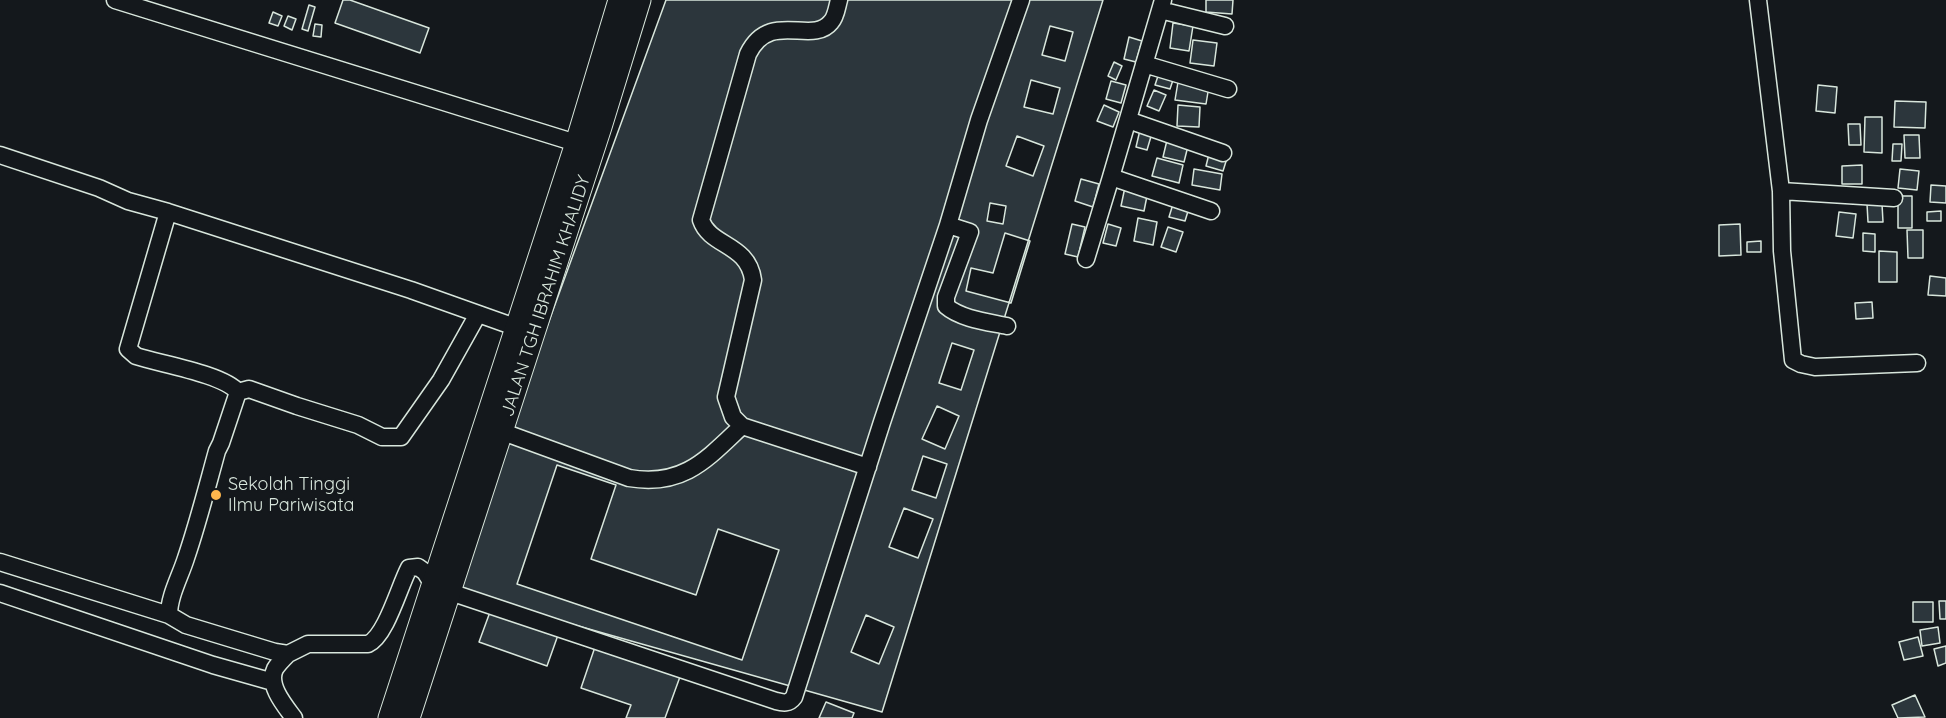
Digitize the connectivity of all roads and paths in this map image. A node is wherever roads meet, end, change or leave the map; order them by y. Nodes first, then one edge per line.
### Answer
1 (115, 0) edge
2 (619, 0) edge
3 (640, 0) edge
4 (839, 0) edge
5 (1021, 0) edge
6 (1758, 0) edge
7 (1161, 5) edge
8 (1225, 26) dead end
9 (1144, 64) junction
10 (1228, 89) dead end
11 (1128, 120) junction
12 (576, 143) junction
13 (1223, 153) dead end
14 (0, 155) edge
15 (1111, 177) junction
16 (1781, 192) junction
17 (1894, 198) dead end
18 (1211, 211) dead end
19 (168, 212) junction
20 (948, 225) junction
21 (1086, 259) dead end
22 (477, 314) junction
23 (1007, 326) dead end
24 (515, 327) junction
25 (1917, 363) dead end
26 (238, 392) junction
27 (742, 426) junction
28 (502, 432) junction
29 (868, 467) junction
30 (0, 562) edge
31 (442, 589) junction
32 (0, 593) edge
33 (169, 615) junction
34 (288, 654) junction
35 (273, 682) junction
36 (294, 718) edge
37 (389, 718) edge
38 (409, 718) edge

1 - 12 street
2 - 12 main road, JALAN TGH IBRAHIM KHALIDY
3 - 28 main road, JALAN TGH IBRAHIM KHALIDY
4 - 27 street
5 - 20 street
6 - 16 street
7 - 8 street
7 - 9 street
9 - 10 street
9 - 11 street
11 - 13 street
11 - 15 street
12 - 24 main road, JALAN TGH IBRAHIM KHALIDY
14 - 19 street
15 - 18 street
15 - 21 street
16 - 17 street
16 - 25 street
19 - 22 street
19 - 26 street
20 - 23 street
20 - 29 street
22 - 24 street
22 - 26 street
24 - 31 main road, JALAN TGH IBRAHIM KHALIDY
26 - 33 street
27 - 28 street
27 - 29 street
28 - 31 main road, JALAN TGH IBRAHIM KHALIDY
29 - 31 street
30 - 33 street
31 - 34 street
31 - 37 main road
31 - 38 main road
32 - 35 street
33 - 34 street
34 - 35 street
35 - 36 street

